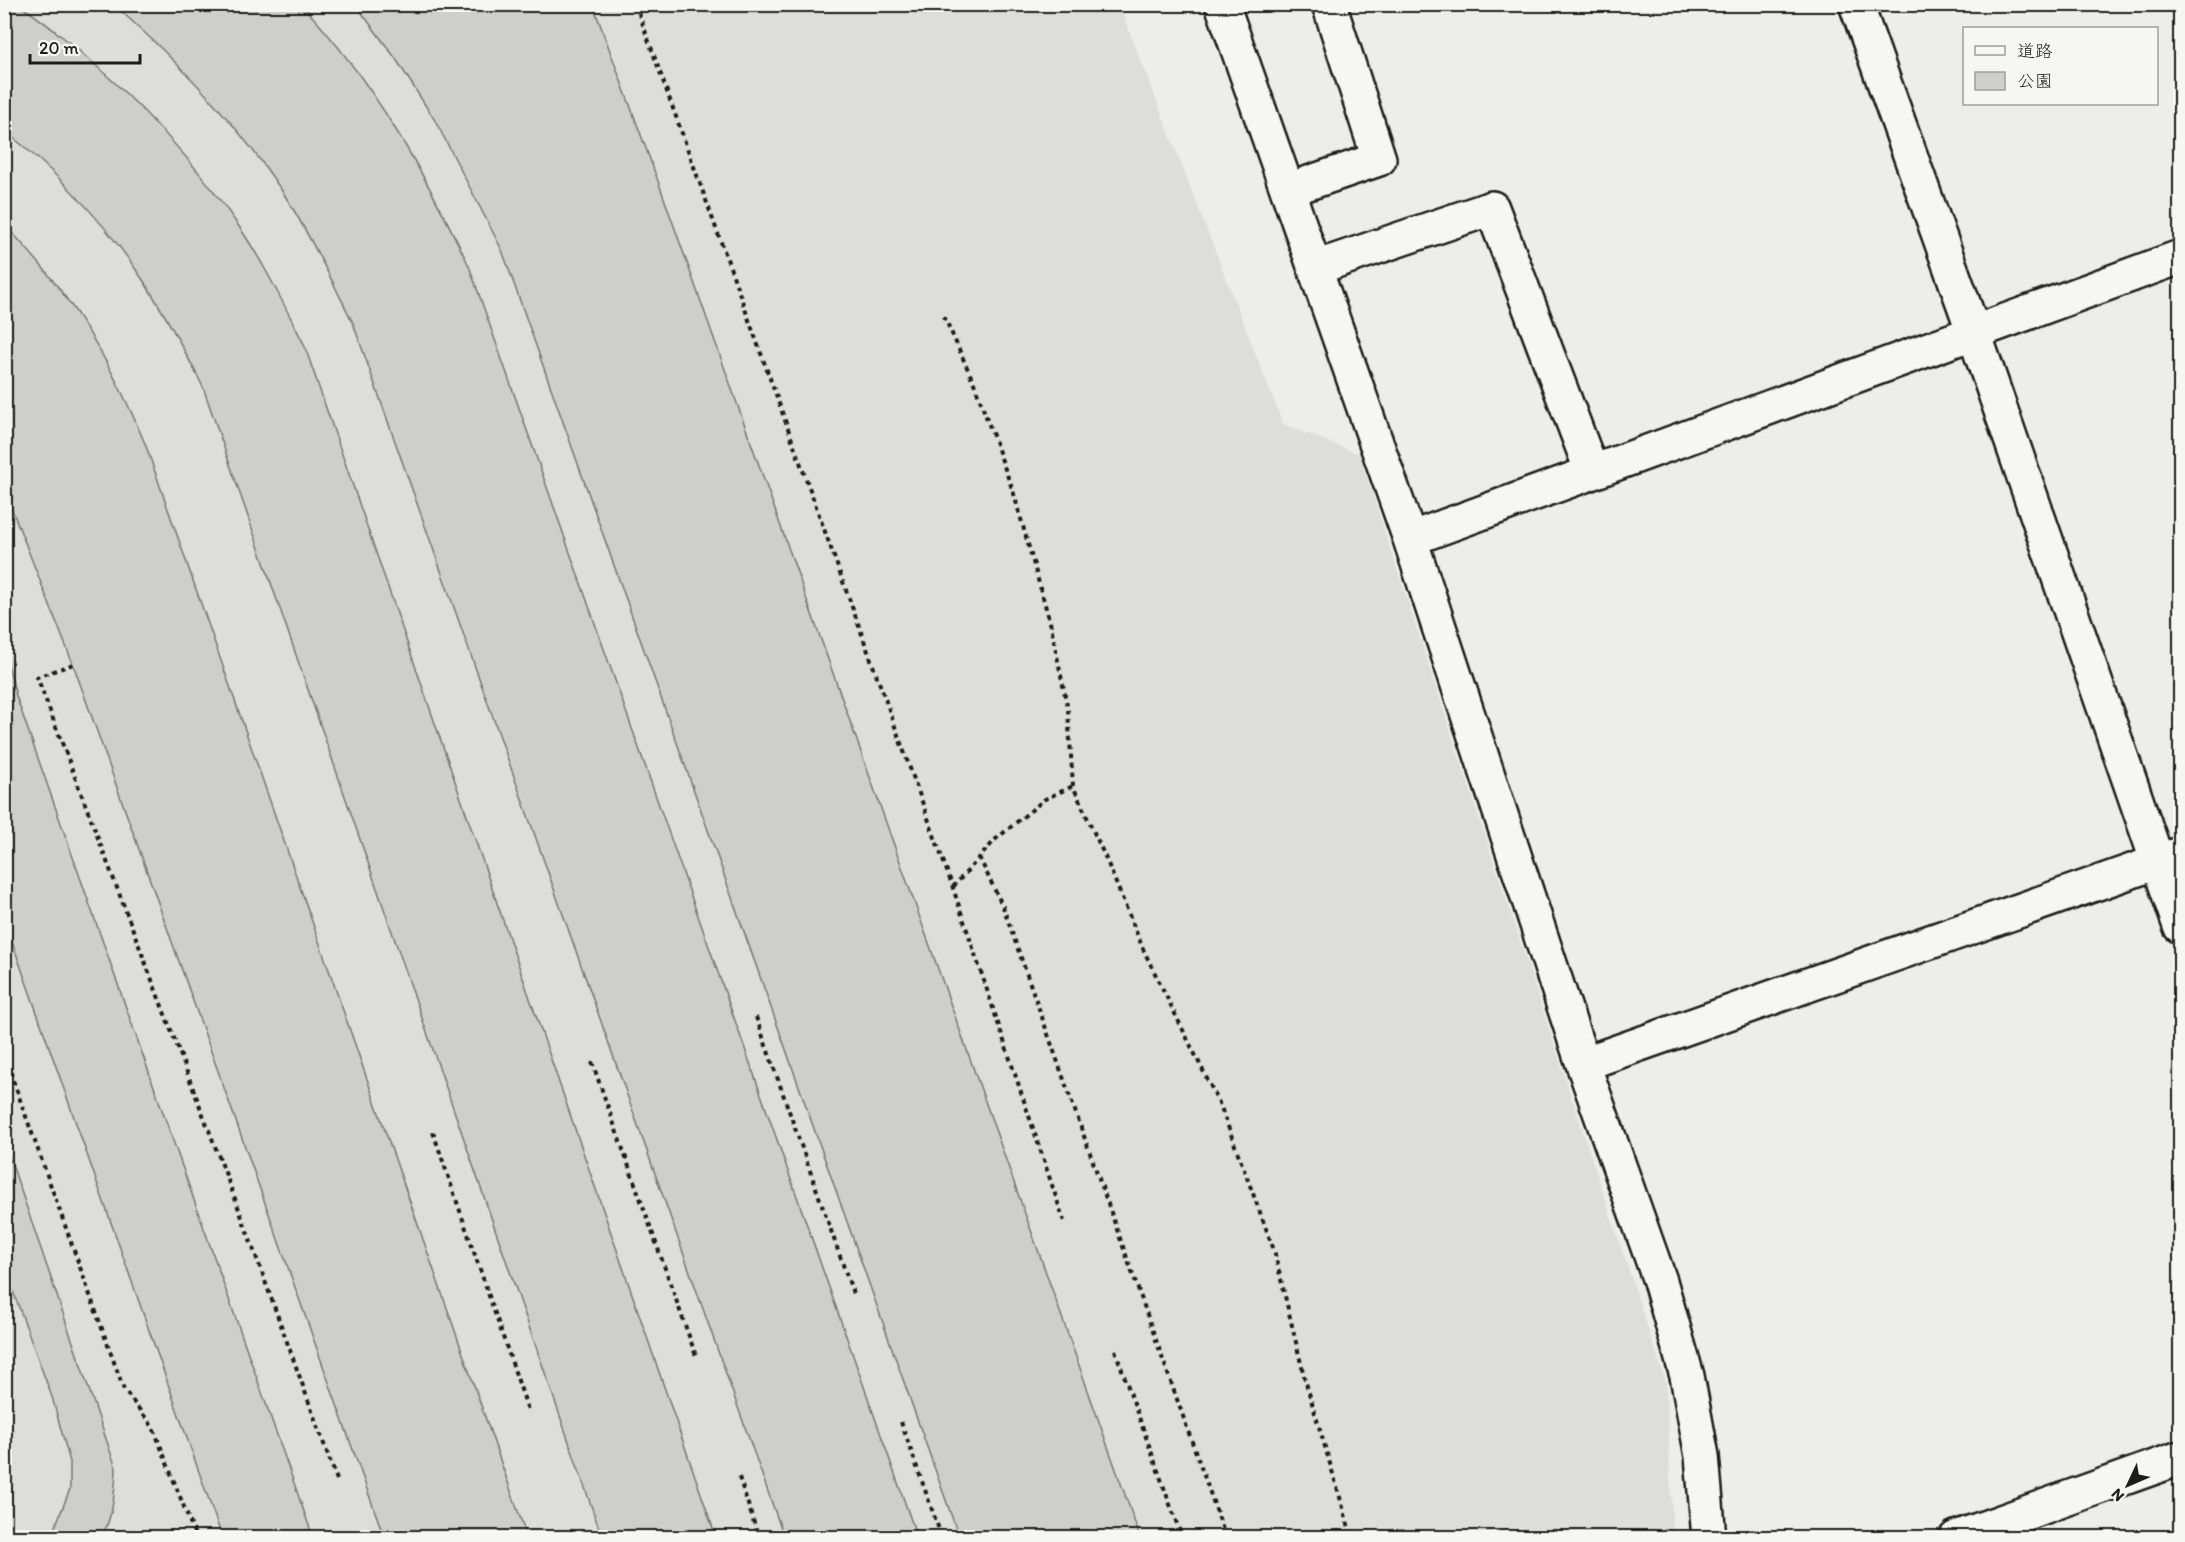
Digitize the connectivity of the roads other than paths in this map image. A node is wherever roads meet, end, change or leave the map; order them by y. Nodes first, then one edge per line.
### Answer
1 (1222, 4) edge
2 (1329, 4) edge
3 (1856, 4) edge
4 (1288, 190) junction
5 (2181, 257) edge
6 (1315, 268) junction
7 (1974, 333) junction
8 (1592, 472) junction
9 (1410, 538) junction
10 (2169, 858) edge
11 (2181, 926) edge
12 (1583, 1064) junction
13 (2181, 1458) edge
14 (1709, 1538) edge
15 (1956, 1538) edge

1 - 4 street
2 - 4 street
3 - 7 street
4 - 6 street
5 - 7 street
6 - 8 street
6 - 9 street
7 - 8 street
7 - 10 street
8 - 9 street
9 - 12 street
10 - 11 street
10 - 12 street
12 - 14 street
13 - 15 street

